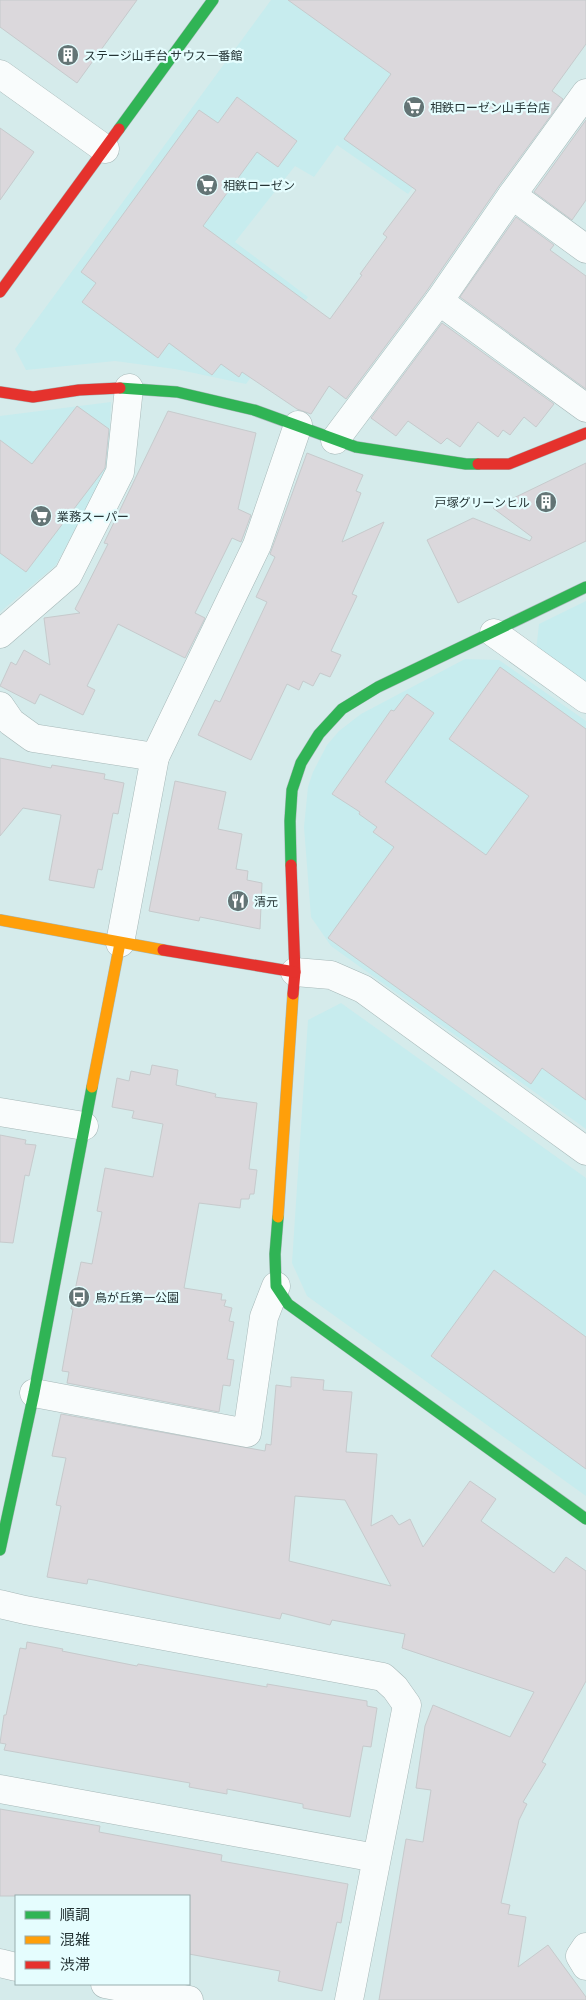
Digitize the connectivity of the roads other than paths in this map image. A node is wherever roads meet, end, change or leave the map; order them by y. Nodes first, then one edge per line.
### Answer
1 (213, 0) edge
2 (0, 74) edge
3 (586, 93) edge
4 (105, 148) junction
5 (512, 195) junction
6 (586, 249) edge
7 (0, 292) edge
8 (439, 301) junction
9 (129, 388) junction
10 (0, 392) edge
11 (586, 408) edge
12 (298, 425) junction
13 (586, 433) edge
14 (335, 440) junction
15 (586, 587) edge
16 (494, 633) junction
17 (0, 634) edge
18 (586, 699) edge
19 (0, 706) edge
20 (156, 757) junction
21 (0, 920) edge
22 (120, 943) junction
23 (295, 972) junction
24 (0, 1112) edge
25 (84, 1126) junction
26 (586, 1150) edge
27 (276, 1286) junction
28 (34, 1393) junction
29 (586, 1519) edge
30 (0, 1550) edge
31 (0, 1604) edge
32 (0, 1790) edge
33 (376, 1858) junction
34 (586, 1947) edge
35 (0, 1964) edge
36 (586, 1966) edge
37 (15, 1967) edge
38 (110, 1985) edge
39 (189, 2000) edge
40 (349, 2000) edge

1 - 4 street
2 - 4 street
3 - 5 street
4 - 7 street
5 - 6 street
5 - 8 street
8 - 11 street
8 - 14 street
9 - 10 street
9 - 12 street
9 - 17 street
12 - 14 street
12 - 20 street
13 - 14 street
15 - 16 street
16 - 18 street
16 - 23 street
19 - 20 street
20 - 22 street
21 - 22 street
22 - 23 street
22 - 25 street
23 - 26 street
23 - 27 street
24 - 25 street
25 - 28 street
27 - 28 street
27 - 29 street
28 - 30 street
31 - 33 street
32 - 33 street
33 - 40 street
34 - 36 street
35 - 37 street
38 - 39 street

